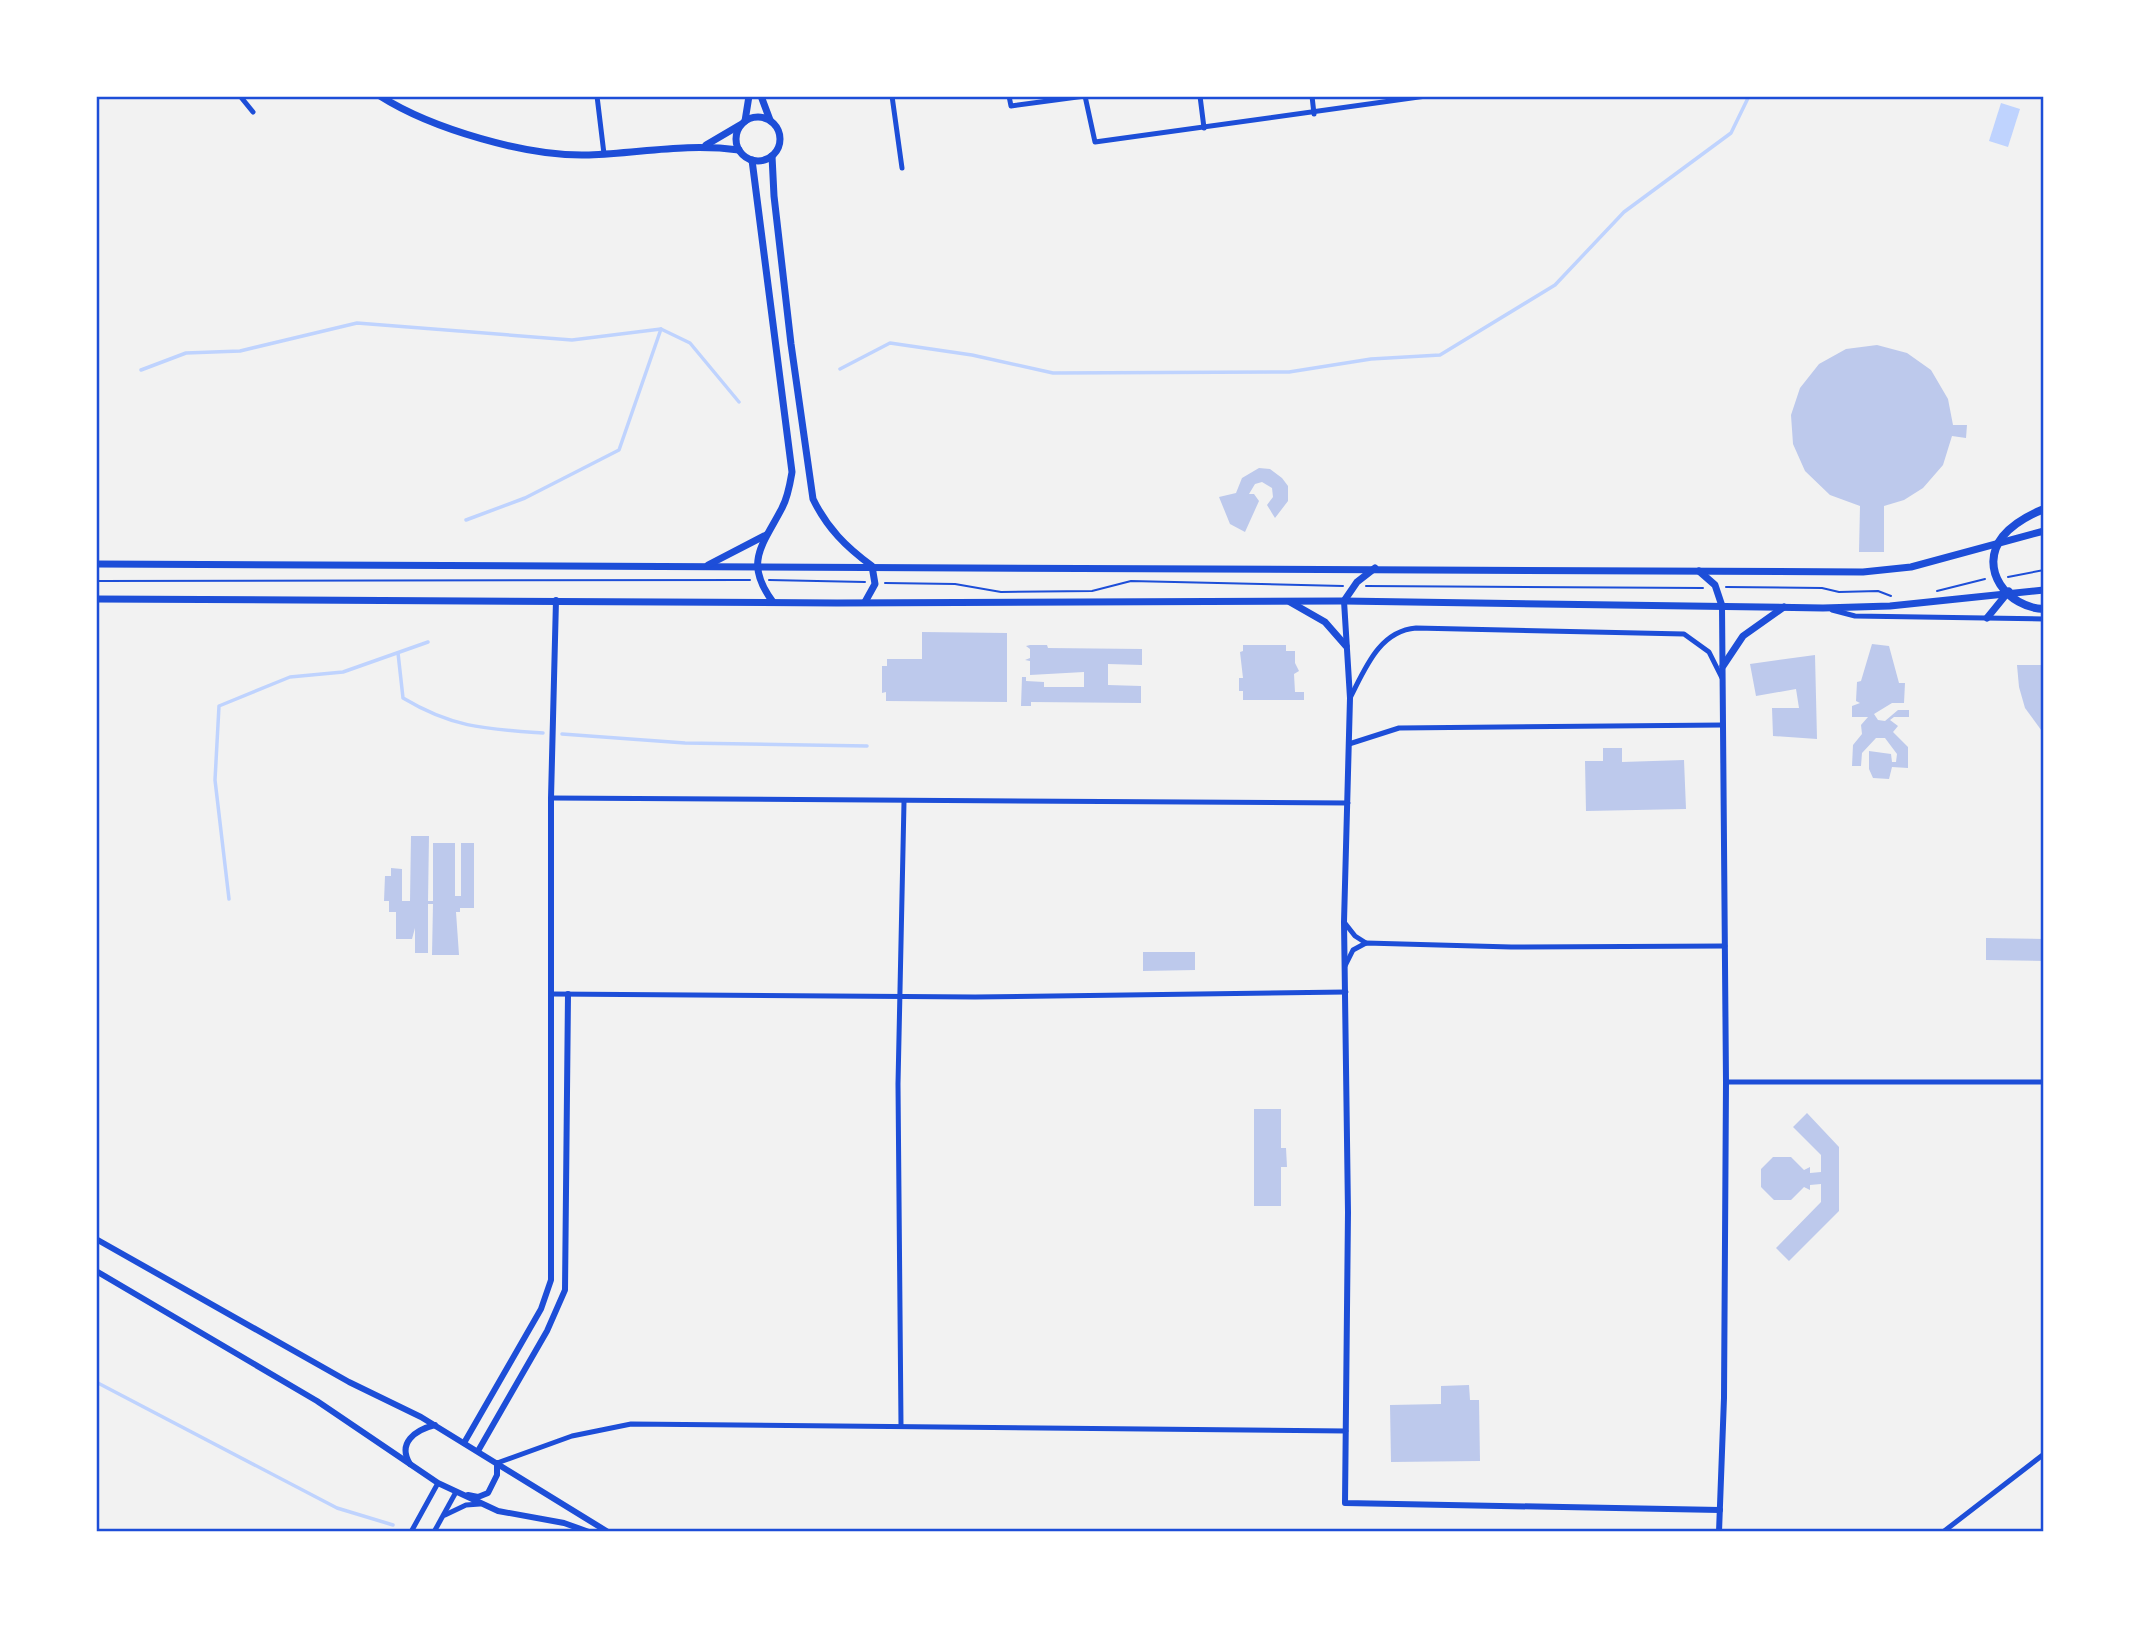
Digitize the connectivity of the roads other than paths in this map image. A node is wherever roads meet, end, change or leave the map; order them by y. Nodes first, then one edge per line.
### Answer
1 (240, 96) edge
2 (380, 96) edge
3 (597, 96) edge
4 (749, 96) edge
5 (761, 96) edge
6 (892, 96) edge
7 (1009, 96) edge
8 (1085, 96) edge
9 (1200, 96) edge
10 (1312, 96) edge
11 (1426, 96) edge
12 (253, 112) dead end
13 (1314, 114) junction
14 (770, 120) junction
15 (743, 123) junction
16 (1204, 128) junction
17 (706, 145) junction
18 (739, 150) junction
19 (604, 154) junction
20 (772, 156) junction
21 (752, 160) junction
22 (902, 168) dead end
23 (791, 344) junction
24 (777, 345) junction
25 (2044, 509) edge
26 (2044, 531) edge
27 (766, 534) junction
28 (96, 564) edge
29 (706, 566) junction
30 (872, 566) junction
31 (757, 567) junction
32 (1376, 568) junction
33 (1699, 571) junction
34 (2044, 590) edge
35 (2009, 591) junction
36 (96, 599) edge
37 (556, 600) junction
38 (1289, 601) junction
39 (1344, 601) junction
40 (773, 602) junction
41 (865, 602) junction
42 (1722, 606) junction
43 (1784, 607) junction
44 (1822, 608) junction
45 (2044, 608) edge
46 (1987, 618) junction
47 (2044, 619) edge
48 (1346, 646) junction
49 (1723, 666) junction
50 (1723, 681) junction
51 (1349, 698) junction
52 (1723, 725) junction
53 (1349, 744) junction
54 (551, 798) junction
55 (904, 802) junction
56 (1348, 803) junction
57 (1344, 922) junction
58 (1366, 943) junction
59 (1725, 946) junction
60 (1345, 966) junction
61 (1346, 992) junction
62 (552, 993) junction
63 (568, 993) junction
64 (900, 996) junction
65 (1726, 1082) junction
66 (2044, 1082) edge
67 (96, 1239) edge
68 (96, 1271) edge
69 (435, 1425) junction
70 (901, 1425) junction
71 (1346, 1431) junction
72 (464, 1443) junction
73 (478, 1451) junction
74 (2044, 1454) edge
75 (497, 1463) junction
76 (412, 1467) junction
77 (438, 1483) junction
78 (457, 1493) junction
79 (480, 1504) junction
80 (1720, 1510) junction
81 (442, 1517) junction
82 (411, 1532) edge
83 (434, 1532) edge
84 (589, 1532) edge
85 (608, 1532) edge
86 (1719, 1532) edge
87 (1943, 1532) edge

1 - 12 street
2 - 19 main road
3 - 19 street
4 - 15 main road
5 - 14 main road
6 - 22 street
7 - 8 street
8 - 16 street
9 - 16 street
10 - 13 street
11 - 13 street
13 - 16 street
14 - 15 main road
14 - 20 main road
15 - 17 main road
15 - 18 main road
17 - 18 main road
17 - 19 main road
18 - 21 main road
20 - 21 main road
20 - 23 main road
21 - 24 main road
23 - 24 main road
23 - 30 main road
24 - 27 main road
25 - 45 main road
26 - 33 main road
27 - 29 main road
27 - 31 main road
28 - 29 main road
29 - 31 main road
30 - 31 main road
30 - 32 main road
30 - 41 main road
31 - 40 main road
32 - 33 main road
32 - 39 main road
33 - 42 main road
34 - 35 main road
35 - 44 main road
35 - 46 main road
36 - 37 main road
37 - 40 main road
37 - 54 street
38 - 39 main road
38 - 41 main road
38 - 48 main road
39 - 42 main road
39 - 48 street
40 - 41 main road
42 - 43 main road
42 - 49 street
43 - 44 main road
43 - 49 main road
44 - 46 street
46 - 47 street
48 - 51 street
49 - 50 street
50 - 51 street
50 - 52 street
51 - 53 street
52 - 53 street
52 - 59 street
53 - 56 street
54 - 55 street
54 - 62 street
55 - 56 street
55 - 64 street
56 - 57 street
57 - 58 street
57 - 60 street
58 - 59 street
58 - 60 street
59 - 65 street
60 - 61 street
61 - 64 street
61 - 71 street
62 - 63 street
62 - 72 street
63 - 64 street
63 - 73 street
64 - 70 street
65 - 66 street
65 - 80 street
67 - 69 street
68 - 76 street
69 - 72 street
69 - 76 street
70 - 71 street
70 - 75 street
71 - 80 street
72 - 73 street
73 - 75 street
74 - 87 street
75 - 78 street
75 - 85 street
76 - 77 street
77 - 78 street
77 - 82 street
78 - 79 street
78 - 81 street
79 - 81 street
79 - 84 street
80 - 86 street
81 - 83 street

